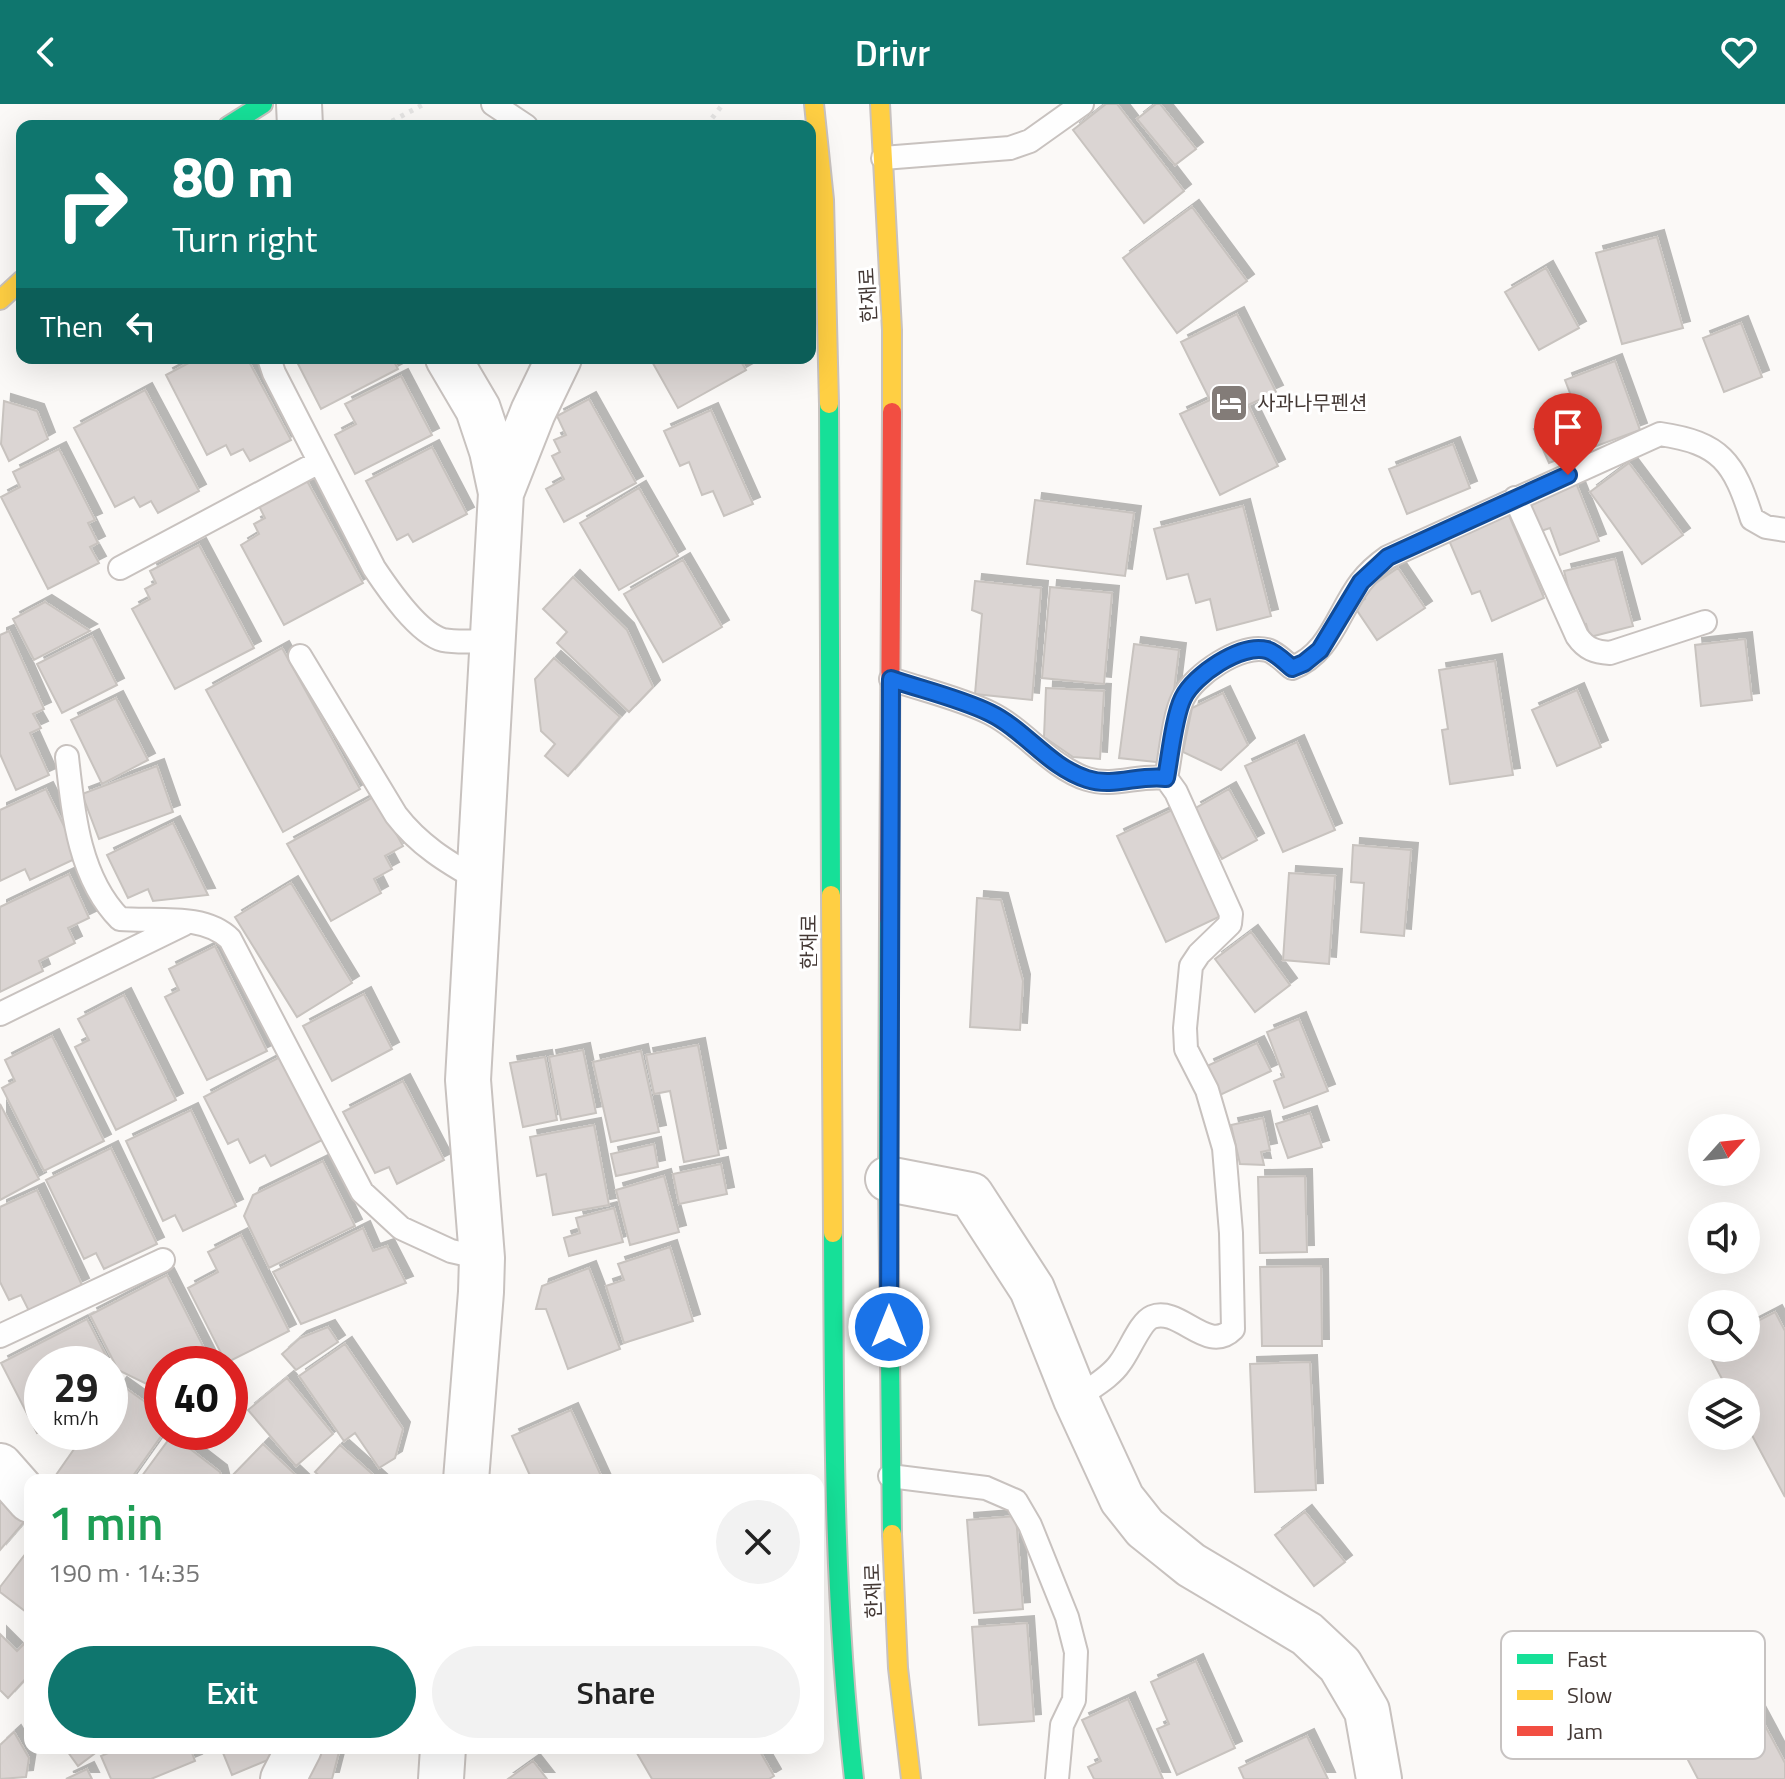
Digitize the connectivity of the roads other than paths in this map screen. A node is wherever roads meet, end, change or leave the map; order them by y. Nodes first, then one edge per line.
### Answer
1 (263, 104) edge
2 (493, 104) edge
3 (880, 104) edge
4 (1082, 104) edge
5 (238, 120) edge
6 (517, 120) edge
7 (816, 123) edge
8 (883, 158) junction
9 (16, 285) edge
10 (0, 300) edge
11 (272, 364) edge
12 (452, 364) edge
13 (556, 364) edge
14 (319, 462) junction
15 (501, 493) junction
16 (1515, 498) junction
17 (1785, 530) edge
18 (120, 568) dead end
19 (1705, 622) dead end
20 (493, 641) junction
21 (300, 656) dead end
22 (891, 679) junction
23 (67, 757) dead end
24 (1166, 778) junction
25 (479, 880) junction
26 (188, 922) junction
27 (0, 1014) edge
28 (888, 1179) junction
29 (482, 1258) junction
30 (163, 1260) dead end
31 (0, 1336) edge
32 (1076, 1399) junction
33 (0, 1466) edge
34 (466, 1474) edge
35 (890, 1476) junction
36 (24, 1493) edge
37 (296, 1754) edge
38 (443, 1754) edge
39 (283, 1779) edge
40 (441, 1779) edge
41 (854, 1779) edge
42 (911, 1779) edge
43 (1057, 1779) edge
44 (1379, 1779) edge

1 - 5 street
2 - 6 lane
3 - 8 street, 한재로
4 - 8 lane
7 - 41 street, 한재로
8 - 22 street, 한재로
9 - 10 street
11 - 14 lane
12 - 15 street
13 - 15 street
14 - 18 lane
14 - 20 lane
15 - 20 street
16 - 17 lane
16 - 19 lane
16 - 24 lane
20 - 25 street
21 - 25 lane
22 - 24 lane
22 - 28 street, 한재로
23 - 26 lane
24 - 32 lane
25 - 29 street
26 - 27 lane
26 - 29 lane
28 - 32 street
28 - 35 street, 한재로
29 - 34 street
30 - 31 lane
32 - 44 street
33 - 36 street
35 - 42 street, 한재로
35 - 43 lane
37 - 39 street
38 - 40 street

